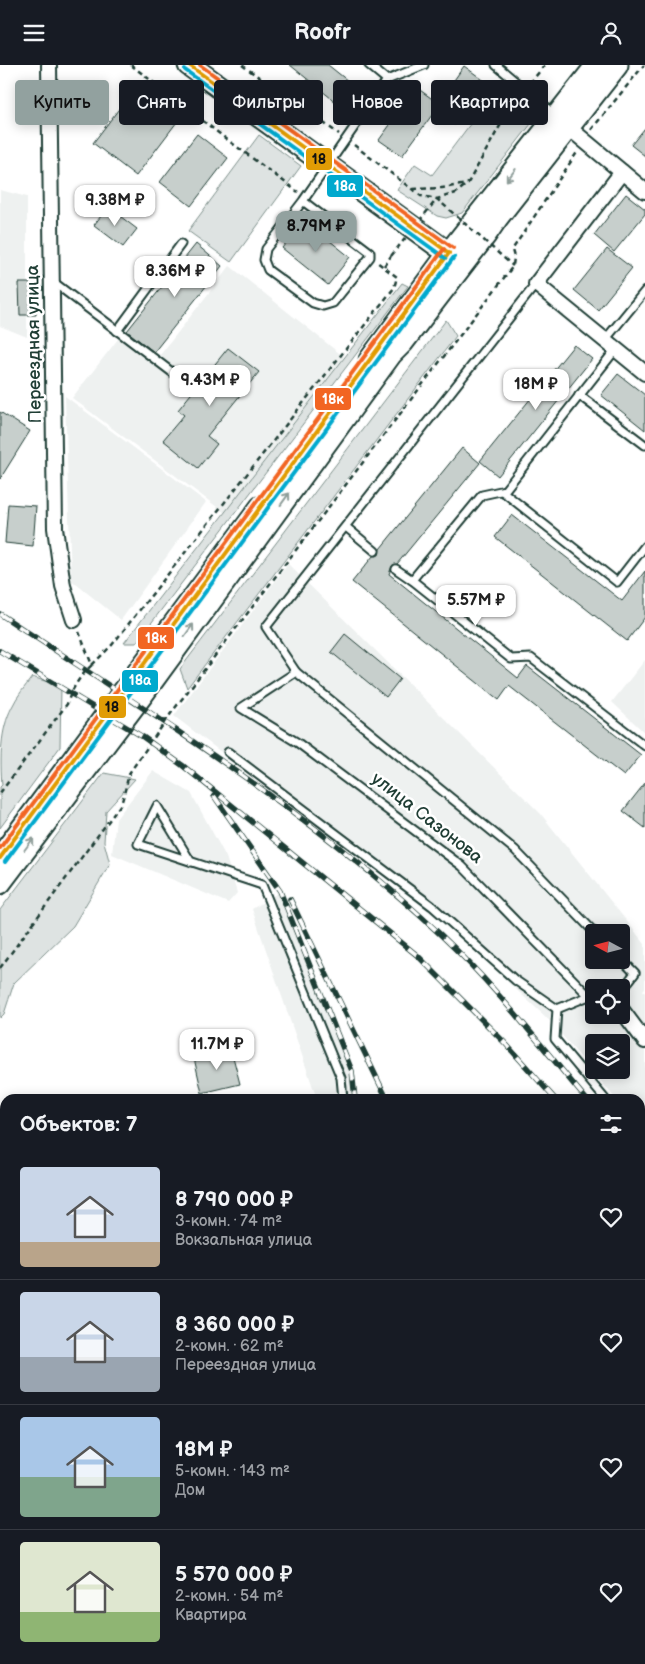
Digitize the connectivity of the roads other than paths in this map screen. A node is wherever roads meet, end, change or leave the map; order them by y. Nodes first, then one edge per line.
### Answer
1 (49, 65) edge
2 (189, 65) edge
3 (369, 65) edge
4 (424, 65) edge
5 (496, 65) edge
6 (597, 65) edge
7 (617, 65) edge
8 (387, 80) joint
9 (356, 125) edge
10 (570, 128) junction
11 (328, 165) junction
12 (622, 172) junction
13 (645, 191) edge
14 (304, 199) junction
15 (497, 218) junction
16 (181, 244) dead end
17 (454, 257) junction
18 (52, 281) junction
19 (536, 284) junction
20 (645, 291) edge
21 (116, 331) junction
22 (610, 345) junction
23 (391, 355) junction
24 (645, 373) edge
25 (181, 379) dead end
26 (579, 395) junction
27 (645, 445) edge
28 (502, 491) junction
29 (346, 527) junction
30 (645, 547) edge
31 (375, 551) dead end
32 (396, 569) dead end
33 (412, 580) junction
34 (74, 620) road end
35 (296, 672) junction
36 (645, 746) edge
37 (228, 752) dead end
38 (0, 858) edge
39 (191, 862) junction
40 (0, 883) edge
41 (586, 924) edge
42 (630, 968) edge
43 (630, 979) edge
44 (585, 990) edge
45 (585, 998) edge
46 (557, 1009) junction
47 (630, 1021) edge
48 (645, 1041) edge
49 (343, 1094) edge
50 (601, 1094) edge

1 - 18 street, Переездная улица
2 - 11 main road
3 - 8 lane
4 - 8 lane
5 - 10 lane
6 - 10 main road
7 - 10 main road
9 - 11 lane
10 - 12 street
10 - 15 main road
10 -> 17 main road
11 - 14 lane
11 - 17 main road
12 - 13 street
12 - 19 street
14 - 14 lane
15 - 17 main road
15 - 23 main road
16 - 21 lane
17 - 23 main road
17 - 38 main road
18 - 21 lane
18 - 34 street, Переездная улица
19 - 22 street
19 - 29 lane
20 - 22 lane
21 - 25 lane
22 - 24 street
22 - 26 lane
40 -> 23 main road
26 - 27 lane
26 - 28 lane
28 - 30 lane
28 - 33 lane
29 - 31 lane
29 - 35 lane
32 - 33 lane
33 - 36 lane
35 - 41 lane
35 - 44 lane, улица Сазонова
37 - 46 lane
39 - 39 lane
39 - 49 lane
42 - 43 lane
45 - 46 lane
46 - 50 lane
47 - 48 street

